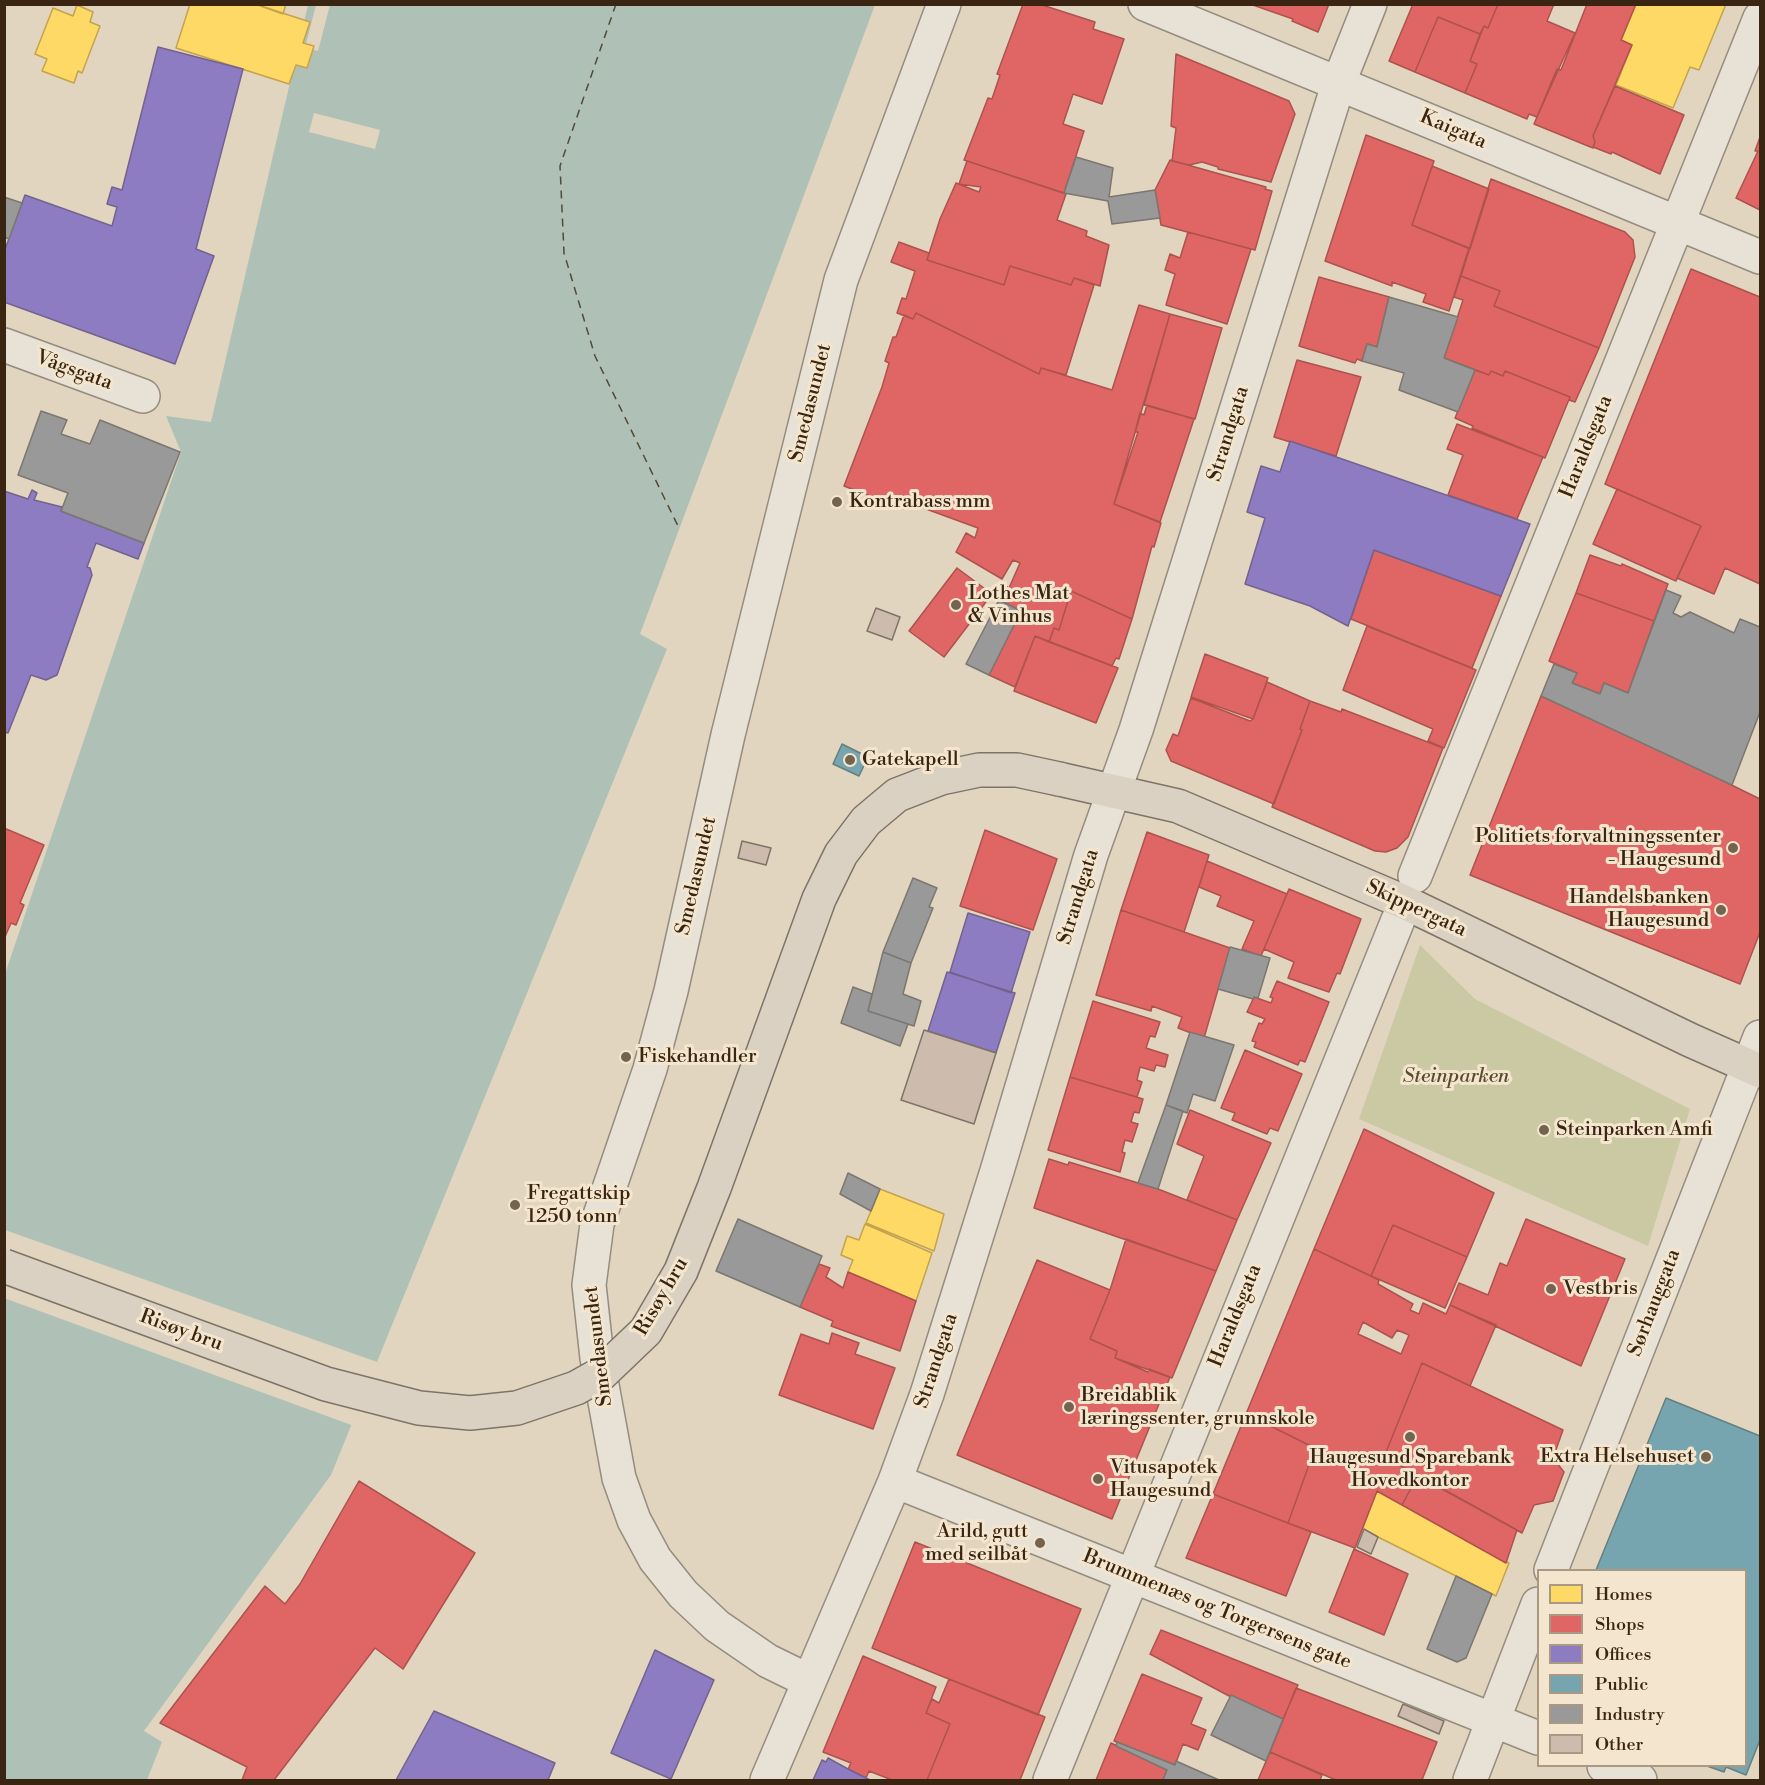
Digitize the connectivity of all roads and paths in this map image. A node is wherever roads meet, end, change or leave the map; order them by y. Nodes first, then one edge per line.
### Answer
1 (944, 4) edge
2 (1145, 4) edge
3 (1370, 4) edge
4 (1761, 18) edge
5 (1339, 82) junction
6 (1676, 223) junction
7 (1761, 257) edge
8 (4, 345) edge
9 (143, 396) dead end
10 (1059, 779) joint
11 (1115, 793) junction
12 (1415, 876) dead end
13 (1398, 920) dead end
14 (1756, 1058) edge
15 (4, 1266) edge
16 (895, 1481) junction
17 (1551, 1569) edge
18 (1130, 1577) junction
19 (1537, 1609) edge
20 (809, 1681) junction
21 (1494, 1719) junction
22 (1537, 1737) edge
23 (1607, 1767) edge
24 (767, 1780) edge
25 (1050, 1780) edge
26 (1470, 1780) edge
27 (1640, 1780) edge

1 - 20 street, Smedasundet
2 - 5 street, Kaigata
3 - 5 street, Strandgata
4 - 6 street, Haraldsgata
5 - 6 street, Kaigata
5 - 11 street, Strandgata
6 - 7 street, Kaigata
6 - 12 street, Haraldsgata
8 - 9 street, Vågsgata
10 - 11 main road, Skippergata
10 - 15 main road, Risøy bru, bridge
11 - 14 main road, Skippergata
11 - 16 street, Strandgata
13 - 18 street, Haraldsgata
14 - 17 street, Sørhauggata
16 - 18 street, Brummenæs og Torgersens gate
16 - 20 street, Strandgata
18 - 21 street, Brummenæs og Torgersens gate
18 - 25 street, Haraldsgata
19 - 21 street
20 - 24 street, Strandgata
21 - 22 street, Brummenæs og Torgersens gate
21 - 26 street
23 - 27 street

